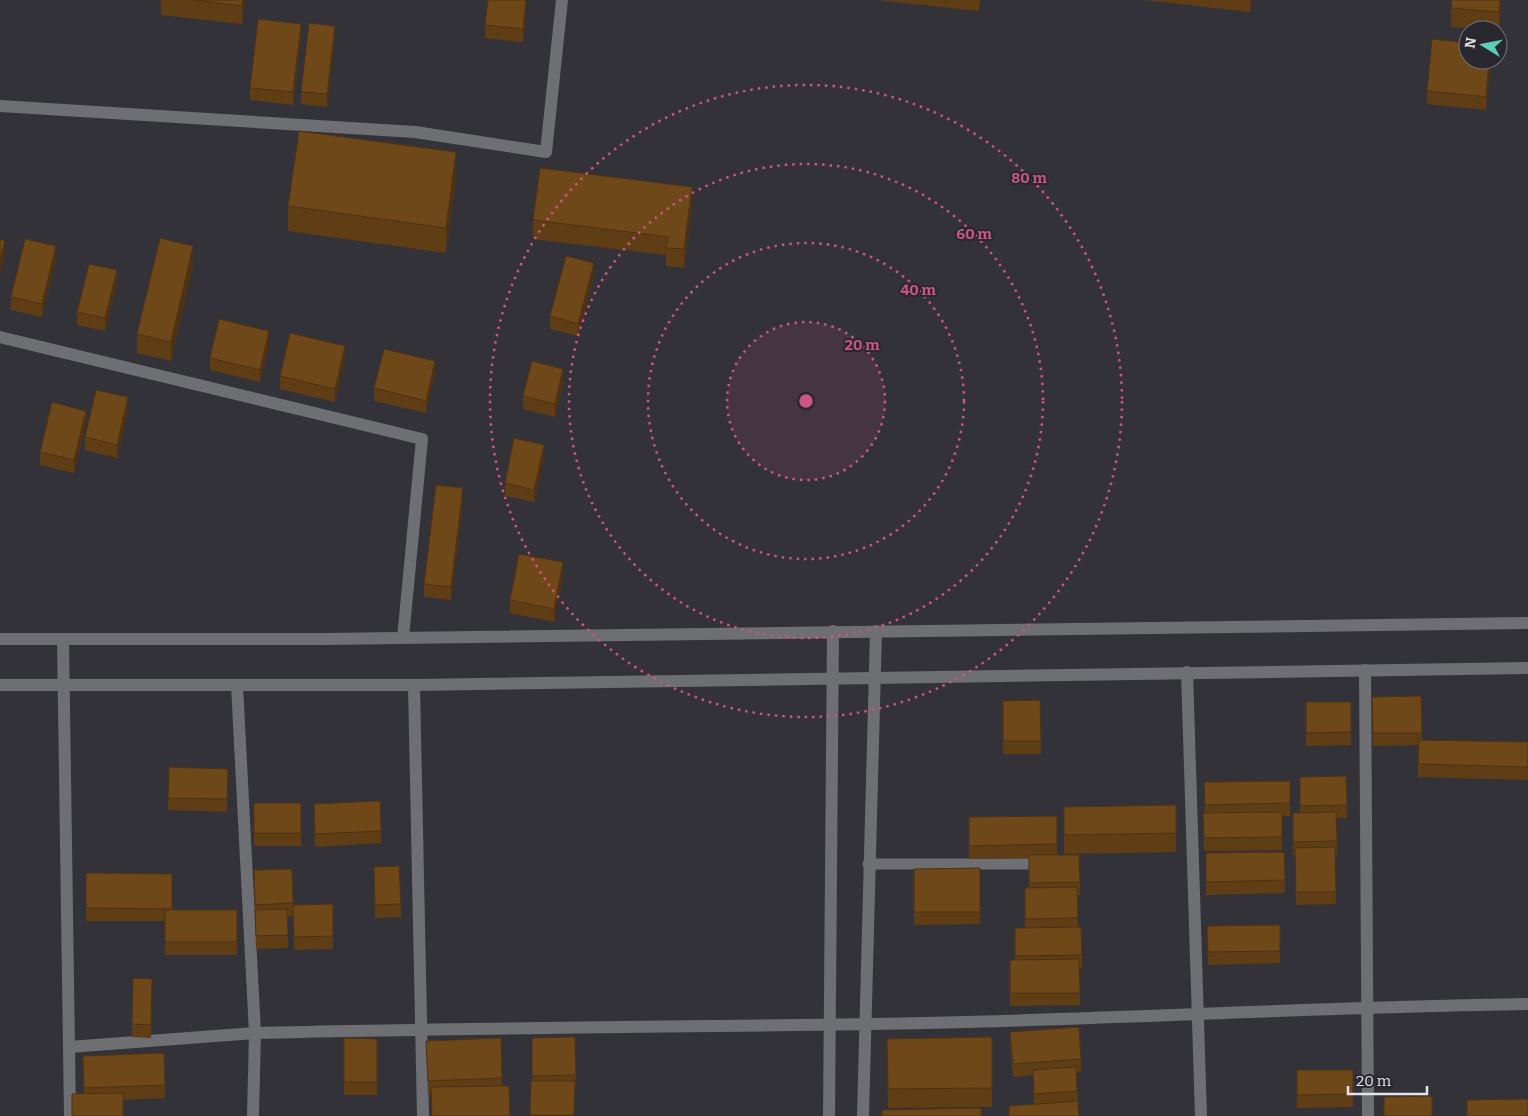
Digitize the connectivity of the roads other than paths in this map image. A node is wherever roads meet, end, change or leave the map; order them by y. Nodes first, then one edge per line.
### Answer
1 (562, 0) edge
2 (0, 106) edge
3 (0, 338) edge
4 (1528, 623) edge
5 (833, 631) junction
6 (876, 631) junction
7 (404, 638) junction
8 (0, 639) edge
9 (63, 639) junction
10 (1528, 668) edge
11 (1365, 670) junction
12 (1187, 672) junction
13 (874, 678) junction
14 (834, 679) junction
15 (0, 685) edge
16 (65, 685) junction
17 (237, 685) junction
18 (414, 685) junction
19 (868, 864) junction
20 (1058, 864) edge
21 (1528, 1004) edge
22 (1368, 1006) junction
23 (1198, 1014) junction
24 (830, 1024) junction
25 (865, 1024) junction
26 (419, 1029) junction
27 (255, 1033) junction
28 (69, 1047) junction
29 (70, 1116) edge
30 (254, 1116) edge
31 (423, 1116) edge
32 (829, 1116) edge
33 (863, 1116) edge
34 (1201, 1116) edge
35 (1368, 1116) edge

1 - 2 street
3 - 7 street
4 - 6 street
5 - 6 street
5 - 7 street
5 - 14 street
6 - 13 street
7 - 9 street
8 - 9 street
9 - 16 street
10 - 11 street
11 - 12 street
11 - 22 street
12 - 13 street
12 - 23 street
13 - 14 street
13 - 19 street
14 - 18 street
14 - 24 street
15 - 16 street
16 - 17 street
16 - 28 street
17 - 18 street
17 - 27 street
18 - 26 street
19 - 20 lane
19 - 25 street
21 - 22 street
22 - 23 street
22 - 35 street
23 - 25 street
23 - 34 street
24 - 25 street
24 - 26 street
24 - 32 street
25 - 33 street
26 - 27 street
26 - 31 street
27 - 28 street
27 - 30 street
28 - 29 street

